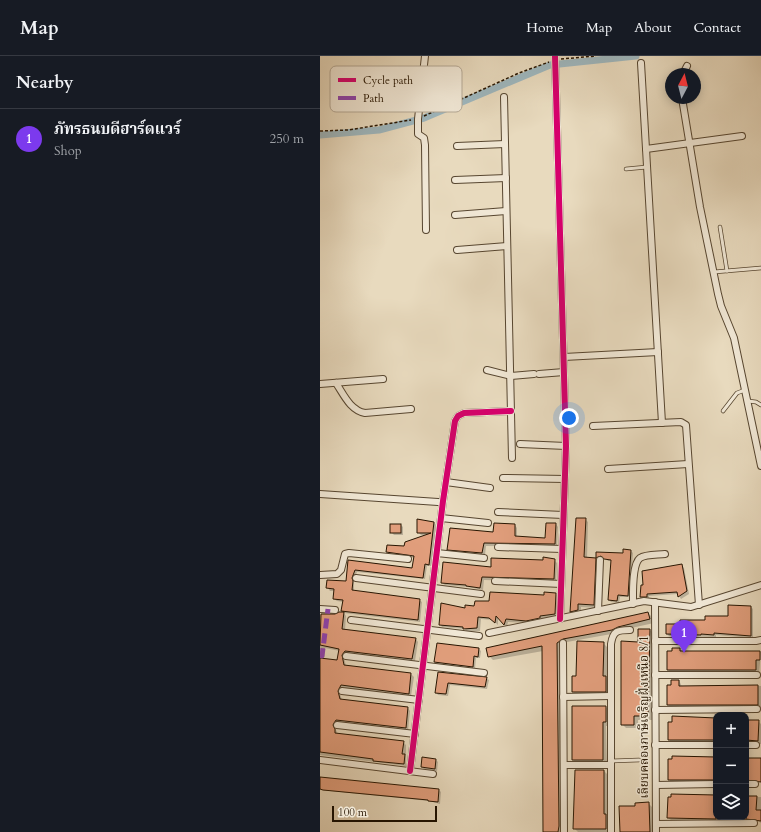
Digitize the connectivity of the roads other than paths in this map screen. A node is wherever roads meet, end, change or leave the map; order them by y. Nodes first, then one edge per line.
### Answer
1 (425, 56) edge
2 (555, 58) edge
3 (641, 63) dead end
4 (424, 66) edge
5 (504, 97) dead end
6 (683, 104) edge
7 (419, 112) edge
8 (742, 136) dead end
9 (690, 142) junction
10 (505, 144) junction
11 (457, 146) dead end
12 (646, 149) junction
13 (647, 167) junction
14 (626, 169) dead end
15 (506, 178) junction
16 (455, 180) dead end
17 (506, 211) junction
18 (455, 215) dead end
19 (720, 227) dead end
20 (426, 230) dead end
21 (507, 246) junction
22 (457, 250) dead end
23 (761, 268) edge
24 (728, 271) junction
25 (714, 272) junction
26 (658, 352) junction
27 (564, 357) junction
28 (487, 370) dead end
29 (564, 372) junction
30 (511, 376) junction
31 (383, 379) dead end
32 (336, 383) junction
33 (320, 384) edge
34 (745, 390) junction
35 (748, 401) junction
36 (761, 405) edge
37 (411, 409) dead end
38 (511, 411) junction
39 (723, 412) dead end
40 (662, 423) junction
41 (593, 426) dead end
42 (520, 444) dead end
43 (566, 446) junction
44 (512, 458) dead end
45 (688, 464) junction
46 (761, 466) edge
47 (608, 469) dead end
48 (503, 478) dead end
49 (565, 480) junction
50 (446, 482) junction
51 (490, 488) dead end
52 (320, 494) edge
53 (438, 502) dead end
54 (498, 512) dead end
55 (563, 515) junction
56 (441, 518) junction
57 (488, 524) dead end
58 (498, 547) dead end
59 (562, 550) junction
60 (437, 553) junction
61 (665, 554) dead end
62 (484, 558) dead end
63 (408, 559) dead end
64 (600, 560) dead end
65 (320, 575) edge
66 (356, 578) dead end
67 (495, 581) dead end
68 (561, 584) junction
69 (761, 585) edge
70 (433, 588) junction
71 (481, 594) dead end
72 (655, 602) junction
73 (633, 604) junction
74 (699, 605) junction
75 (320, 609) edge
76 (335, 610) dead end
77 (598, 611) junction
78 (560, 619) junction
79 (351, 620) dead end
80 (428, 629) junction
81 (630, 630) dead end
82 (489, 633) dead end
83 (479, 636) dead end
84 (761, 640) edge
85 (655, 641) junction
86 (563, 643) dead end
87 (346, 656) dead end
88 (423, 666) junction
89 (484, 673) dead end
90 (655, 674) junction
91 (758, 674) dead end
92 (342, 691) dead end
93 (563, 696) junction
94 (610, 696) junction
95 (419, 700) junction
96 (757, 709) dead end
97 (655, 710) junction
98 (337, 725) dead end
99 (415, 734) junction
100 (655, 745) junction
101 (713, 745) edge
102 (749, 745) edge
103 (756, 745) dead end
104 (320, 760) edge
105 (639, 760) dead end
106 (610, 763) junction
107 (564, 764) junction
108 (410, 772) junction
109 (433, 774) dead end
110 (713, 784) edge
111 (749, 784) edge
112 (755, 784) dead end
113 (656, 785) junction
114 (754, 823) dead end
115 (656, 824) junction
116 (564, 832) edge
117 (611, 832) edge
118 (656, 832) edge

1 - 4 street
2 - 27 street
3 - 12 street
5 - 10 street
6 - 9 street
7 - 20 street
8 - 9 street
9 - 12 street
9 - 25 street
10 - 11 street
10 - 15 street
12 - 13 street
13 - 14 lane
13 - 26 street
15 - 16 street
15 - 17 street
17 - 18 street
17 - 21 street
19 - 24 lane
21 - 22 street
21 - 30 street
23 - 24 lane
24 - 25 lane
25 - 34 street
26 - 27 street
26 - 40 street
27 - 29 street
28 - 30 street
29 - 30 street
29 - 43 street
30 - 38 street
31 - 32 street
32 - 33 street
32 - 37 street
34 - 35 street
34 - 39 lane
35 - 36 lane
35 - 46 street
38 - 44 street
38 - 50 street
40 - 41 street
40 - 45 street
42 - 43 street
43 - 49 street
45 - 47 street
45 - 74 street
48 - 49 street
49 - 55 street
50 - 51 street
50 - 56 street
52 - 53 street
54 - 55 street
55 - 59 street
56 - 57 street
56 - 60 street
58 - 59 street
59 - 68 street
60 - 62 street
60 - 70 street
61 - 73 street
63 - 65 street
64 - 77 street
66 - 70 street
67 - 68 street
68 - 78 street
69 - 74 street
70 - 71 street
70 - 80 street
72 - 73 street
72 - 74 street
72 - 85 street, เลียบคลองภาษีเจริญฝั่งเหนือ 8/1
73 - 77 street
75 - 76 street
77 - 78 street
78 - 82 street
79 - 80 street
80 - 83 street
80 - 88 street
81 - 94 street
84 - 85 street
85 - 90 street, เลียบคลองภาษีเจริญฝั่งเหนือ 8/1
86 - 93 street
87 - 88 street
88 - 89 street
88 - 95 street
90 - 91 street
90 - 97 street, เลียบคลองภาษีเจริญฝั่งเหนือ 8/1
92 - 95 street
93 - 94 street
93 - 107 street
94 - 106 street
95 - 99 street
96 - 97 street
97 - 100 street, เลียบคลองภาษีเจริญฝั่งเหนือ 8/1
98 - 99 street
99 - 108 street
100 - 101 street
100 - 113 street, เลียบคลองภาษีเจริญฝั่งเหนือ 8/1
102 - 103 street
104 - 108 street
105 - 106 lane
106 - 107 street
106 - 117 street
107 - 116 street
108 - 109 street
110 - 113 street
111 - 112 street
113 - 115 street, เลียบคลองภาษีเจริญฝั่งเหนือ 8/1
114 - 115 street
115 - 118 street, เลียบคลองภาษีเจริญฝั่งเหนือ 8/1

